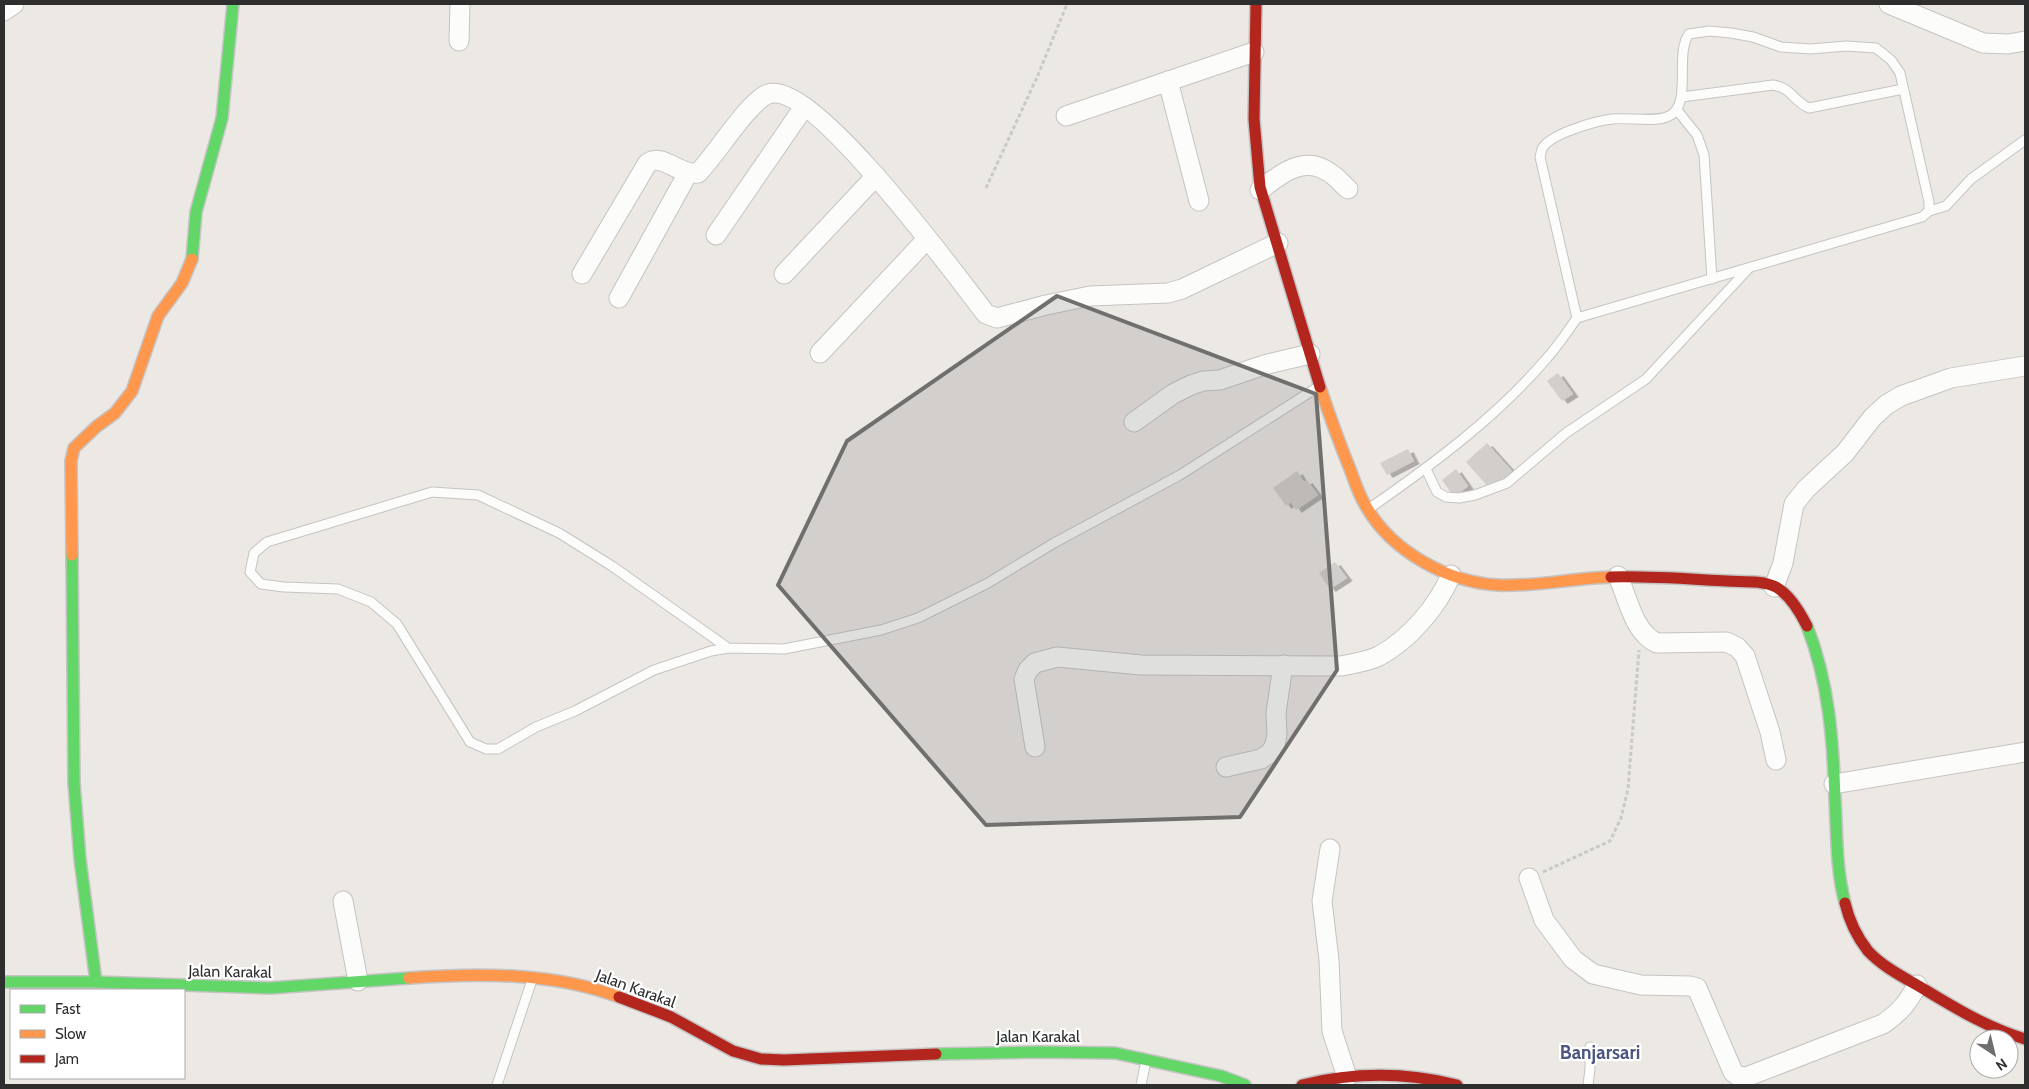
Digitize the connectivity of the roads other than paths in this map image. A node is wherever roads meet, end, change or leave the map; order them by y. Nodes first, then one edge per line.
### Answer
1 (14, 4) edge
2 (233, 4) edge
3 (460, 4) edge
4 (1256, 4) edge
5 (1889, 4) edge
6 (4, 11) edge
7 (458, 41) dead end
8 (2025, 41) edge
9 (1254, 52) junction
10 (1168, 81) junction
11 (1903, 89) junction
12 (1682, 97) junction
13 (804, 106) junction
14 (1677, 110) junction
15 (1066, 116) dead end
16 (2025, 140) edge
17 (688, 173) junction
18 (876, 176) junction
19 (1348, 189) dead end
20 (1260, 190) junction
21 (1199, 201) dead end
22 (1929, 211) junction
23 (716, 235) dead end
24 (927, 239) junction
25 (1278, 243) junction
26 (1749, 268) junction
27 (582, 274) dead end
28 (784, 274) dead end
29 (1712, 279) junction
30 (619, 298) dead end
31 (1577, 318) junction
32 (820, 353) dead end
33 (1310, 354) junction
34 (2025, 366) edge
35 (1319, 386) junction
36 (1134, 422) dead end
37 (1426, 469) junction
38 (1368, 510) junction
39 (1451, 575) junction
40 (1618, 576) junction
41 (1774, 586) junction
42 (728, 648) junction
43 (1283, 665) junction
44 (1035, 747) dead end
45 (2025, 752) edge
46 (1776, 760) dead end
47 (1226, 767) dead end
48 (1834, 784) junction
49 (1330, 849) dead end
50 (1529, 878) road end
51 (342, 901) dead end
52 (533, 978) junction
53 (358, 981) junction
54 (4, 982) edge
55 (96, 982) junction
56 (1917, 985) junction
57 (2025, 1039) edge
58 (1590, 1047) dead end
59 (1147, 1058) junction
60 (1347, 1077) junction
61 (497, 1085) edge
62 (1141, 1085) edge
63 (1245, 1085) edge
64 (1302, 1085) edge
65 (1457, 1085) edge
66 (1588, 1085) edge

1 - 6 street
2 - 55 street
3 - 7 street
4 - 9 street
5 - 8 street
9 - 10 street
9 - 20 street
10 - 15 street
10 - 21 street
11 - 12 lane
11 - 12 lane
11 - 22 lane
12 - 14 lane
13 - 17 street
13 - 18 street
13 - 23 street
14 - 29 lane
14 - 31 lane
16 - 22 lane
17 - 27 street
17 - 30 street
18 - 24 street
18 - 28 street
19 - 20 street
20 - 25 street
22 - 26 lane
24 - 25 street
24 - 32 street
25 - 33 street
26 - 29 lane
26 - 37 lane
29 - 31 lane
31 - 37 lane
33 - 35 street
33 - 36 street
34 - 41 street
35 - 38 street
35 - 42 lane
37 - 38 lane
38 - 39 street
39 - 40 street
39 - 43 street
40 - 41 street
40 - 46 street
41 - 48 street
42 - 42 lane
43 - 44 street
43 - 47 street
45 - 48 street
48 - 56 street
49 - 60 street
50 - 56 street
51 - 53 street
52 - 53 street, Jalan Karakal
52 - 59 street, Jalan Karakal
52 - 61 lane
53 - 55 street, Jalan Karakal
54 - 55 street, Jalan Karakal
56 - 57 street
58 - 66 lane
59 - 62 lane
59 - 63 street, Jalan Karakal
60 - 64 street
60 - 65 street

